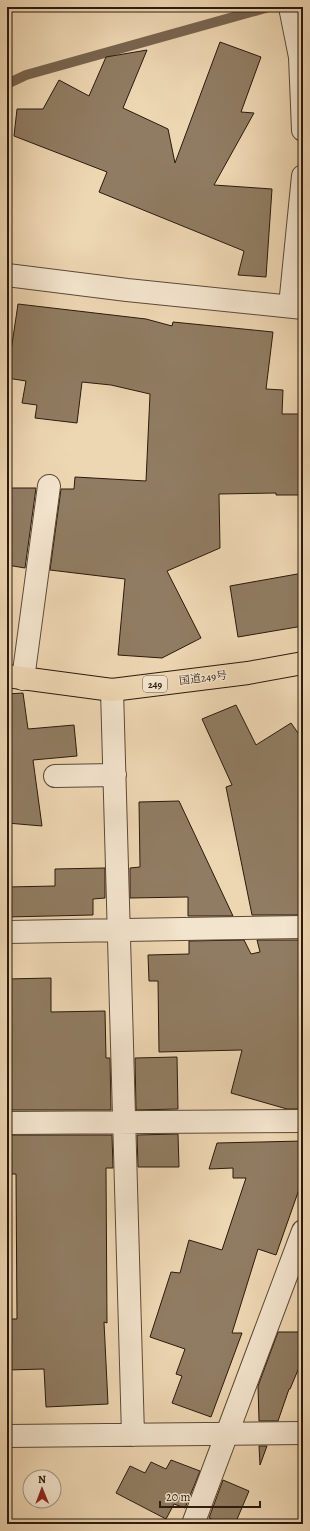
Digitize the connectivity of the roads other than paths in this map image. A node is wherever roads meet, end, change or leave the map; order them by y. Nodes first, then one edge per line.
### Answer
1 (291, 9) edge
2 (301, 56) edge
3 (303, 130) edge
4 (303, 176) edge
5 (7, 275) edge
6 (296, 307) edge
7 (49, 486) dead end
8 (303, 663) edge
9 (15, 677) edge
10 (112, 690) junction
11 (115, 775) junction
12 (55, 776) dead end
13 (303, 927) edge
14 (119, 930) junction
15 (7, 932) edge
16 (303, 1121) edge
17 (7, 1123) edge
18 (125, 1123) junction
19 (303, 1231) edge
20 (296, 1271) edge
21 (303, 1433) edge
22 (133, 1435) junction
23 (227, 1435) junction
24 (7, 1436) edge
25 (193, 1524) edge

1 - 2 street
2 - 3 street
4 - 6 street
5 - 6 street
7 - 9 street
8 - 10 highway, 国道249号 / 249
9 - 10 highway, 国道249号 / 249
10 - 11 street
11 - 12 street
11 - 14 street
13 - 14 street
14 - 15 street
14 - 18 street
16 - 18 street
17 - 18 street
18 - 22 street
19 - 20 street
20 - 23 street
21 - 23 street
22 - 23 street
22 - 24 street
23 - 25 street

